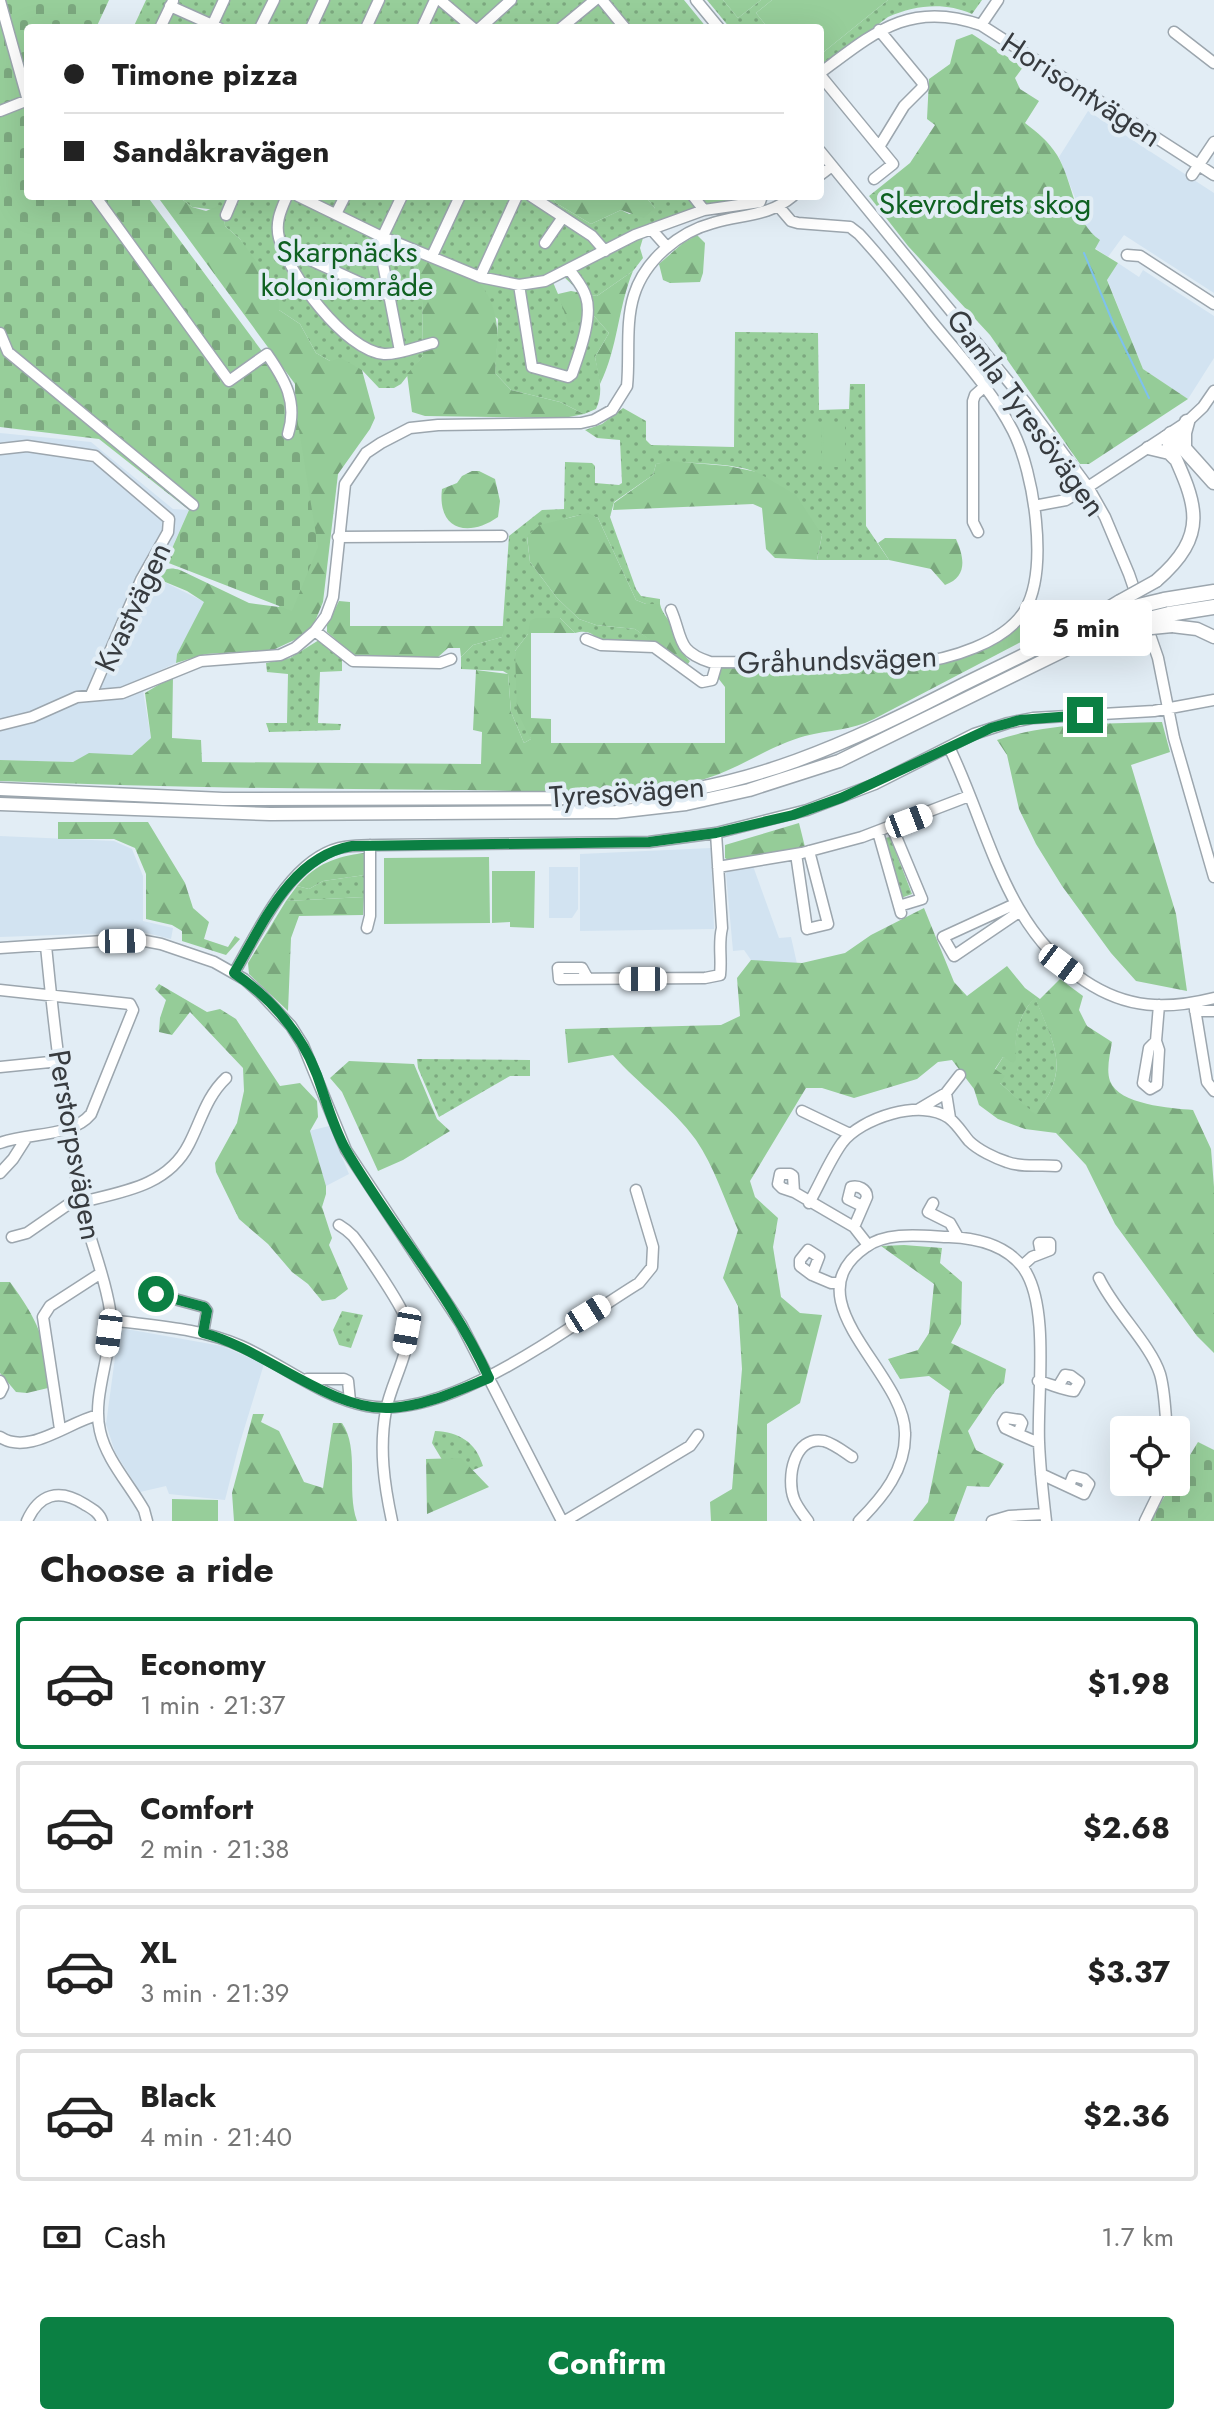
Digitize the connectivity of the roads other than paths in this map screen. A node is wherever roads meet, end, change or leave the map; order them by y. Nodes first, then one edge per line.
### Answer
1 (224, 0) edge
2 (274, 0) edge
3 (324, 0) edge
4 (379, 0) edge
5 (438, 0) edge
6 (511, 0) edge
7 (595, 0) edge
8 (602, 0) edge
9 (696, 0) edge
10 (998, 0) edge
11 (0, 1) edge
12 (172, 3) edge
13 (162, 24) edge
14 (209, 24) edge
15 (215, 24) edge
16 (262, 24) edge
17 (313, 24) edge
18 (368, 24) edge
19 (424, 24) edge
20 (468, 24) edge
21 (484, 24) edge
22 (566, 24) edge
23 (622, 24) edge
24 (716, 24) edge
25 (981, 25) junction
26 (879, 30) junction
27 (1174, 32) dead end
28 (1214, 63) edge
29 (824, 71) edge
30 (824, 79) edge
31 (24, 86) edge
32 (24, 102) edge
33 (0, 111) edge
34 (1214, 142) edge
35 (879, 147) junction
36 (824, 156) edge
37 (832, 166) junction
38 (1196, 170) junction
39 (824, 172) edge
40 (1214, 175) edge
41 (874, 179) dead end
42 (98, 200) edge
43 (232, 200) edge
44 (285, 200) edge
45 (306, 200) edge
46 (343, 200) edge
47 (400, 200) edge
48 (458, 200) edge
49 (515, 200) edge
50 (537, 200) edge
51 (696, 200) edge
52 (761, 200) edge
53 (788, 200) edge
54 (779, 207) junction
55 (704, 210) junction
56 (336, 214) junction
57 (226, 215) dead end
58 (563, 217) junction
59 (651, 229) junction
60 (383, 236) junction
61 (545, 243) dead end
62 (667, 247) junction
63 (284, 248) junction
64 (605, 251) junction
65 (1127, 255) dead end
66 (432, 256) junction
67 (569, 269) junction
68 (480, 277) junction
69 (519, 285) junction
70 (389, 296) junction
71 (1214, 304) edge
72 (0, 333) edge
73 (433, 343) dead end
74 (400, 351) junction
75 (984, 387) junction
76 (1214, 391) edge
77 (1187, 422) junction
78 (288, 434) dead end
79 (1169, 436) junction
80 (1148, 448) junction
81 (0, 449) edge
82 (1180, 455) junction
83 (1214, 482) edge
84 (1088, 487) junction
85 (193, 505) dead end
86 (1034, 506) junction
87 (978, 532) dead end
88 (502, 536) dead end
89 (338, 537) junction
90 (1214, 592) edge
91 (1214, 607) edge
92 (671, 610) dead end
93 (1168, 613) junction
94 (1127, 616) junction
95 (315, 631) junction
96 (1100, 634) joint
97 (1061, 635) joint
98 (1214, 637) edge
99 (586, 639) dead end
100 (451, 659) dead end
101 (717, 663) junction
102 (91, 695) junction
103 (1214, 700) edge
104 (1169, 709) junction
105 (0, 725) edge
106 (949, 747) junction
107 (0, 789) edge
108 (969, 796) junction
109 (0, 804) edge
110 (892, 827) junction
111 (878, 832) junction
112 (716, 833) junction
113 (1209, 840) edge
114 (370, 845) junction
115 (809, 851) junction
116 (796, 854) junction
117 (718, 867) junction
118 (1214, 877) edge
119 (1017, 908) junction
120 (367, 928) dead end
121 (46, 946) junction
122 (0, 948) edge
123 (234, 973) junction
124 (588, 979) dead end
125 (0, 990) edge
126 (51, 995) junction
127 (1214, 998) edge
128 (1159, 1005) junction
129 (1195, 1007) junction
130 (1214, 1011) edge
131 (1156, 1041) dead end
132 (60, 1061) junction
133 (0, 1067) edge
134 (960, 1075) dead end
135 (226, 1078) dead end
136 (1214, 1091) edge
137 (946, 1093) junction
138 (918, 1109) junction
139 (802, 1111) dead end
140 (950, 1118) junction
141 (70, 1129) junction
142 (850, 1134) junction
143 (27, 1137) junction
144 (0, 1143) edge
145 (1056, 1166) dead end
146 (0, 1173) edge
147 (636, 1190) dead end
148 (794, 1192) dead end
149 (80, 1199) junction
150 (809, 1203) junction
151 (933, 1203) dead end
152 (862, 1206) dead end
153 (339, 1225) dead end
154 (854, 1227) junction
155 (12, 1237) dead end
156 (958, 1237) junction
157 (868, 1245) junction
158 (1041, 1253) dead end
159 (1022, 1266) junction
160 (101, 1273) junction
161 (812, 1275) dead end
162 (1099, 1278) dead end
163 (840, 1283) junction
164 (156, 1294) dead end
165 (110, 1320) junction
166 (203, 1333) junction
167 (489, 1378) junction
168 (303, 1380) junction
169 (0, 1381) edge
170 (1038, 1381) junction
171 (1059, 1385) dead end
172 (0, 1393) edge
173 (350, 1401) junction
174 (386, 1408) junction
175 (98, 1415) junction
176 (1166, 1416) edge
177 (60, 1429) junction
178 (1018, 1434) dead end
179 (698, 1435) dead end
180 (0, 1437) edge
181 (1039, 1443) junction
182 (852, 1457) dead end
183 (1041, 1474) junction
184 (1069, 1486) dead end
185 (1157, 1496) edge
186 (1046, 1517) edge
187 (1009, 1519) edge
188 (27, 1521) edge
189 (102, 1521) edge
190 (147, 1521) edge
191 (392, 1521) edge
192 (564, 1521) edge
193 (808, 1521) edge
194 (859, 1521) edge
195 (992, 1521) edge
196 (1145, 1521) edge

1 - 15 street
2 - 16 street
3 - 17 street
4 - 18 street
5 - 19 street
5 - 20 street
6 - 21 street
7 - 22 street
8 - 23 street
9 - 24 street
10 - 25 street
11 - 31 street
12 - 13 street
12 - 14 street
25 - 26 street, Horisontvägen
25 - 38 street, Horisontvägen
26 - 29 street, Horisontvägen
26 - 35 street
27 - 28 street
30 - 35 street
32 - 33 street
34 - 38 street
35 - 41 street
36 - 37 street, Gamla Tyresövägen
37 - 39 street
37 - 84 street, Gamla Tyresövägen
38 - 40 street, Horisontvägen
42 - 78 street
43 - 57 street
44 - 63 street
45 - 56 street
46 - 56 street
47 - 60 street
48 - 66 street
49 - 68 street
50 - 58 street
51 - 55 street
52 - 55 street
53 - 54 street
54 - 62 street
54 - 75 street, Gråhundsvägen
55 - 59 street
56 - 60 street
58 - 61 street
58 - 64 street
59 - 62 street
59 - 64 street
60 - 66 street
60 - 70 street
62 - 89 street
63 - 70 street
63 - 74 street
64 - 67 street
65 - 71 street
66 - 68 street
67 - 69 street
67 - 69 street
68 - 69 street
70 - 74 street
72 - 85 street
73 - 74 street
75 - 86 street, Gråhundsvägen
75 - 87 street
76 - 77 street
77 - 79 street
77 - 82 highway
79 - 80 street
79 - 82 highway
80 - 82 main road
80 - 84 street
81 - 102 street, Kvastvägen
82 - 83 highway
82 - 94 main road, bridge
84 - 86 street
84 - 104 street, Gamla Tyresövägen
86 - 101 street, Gråhundsvägen
88 - 89 street
89 - 95 street
90 - 93 highway, Tyresövägen
91 - 93 highway, Tyresövägen
92 - 101 street, Gråhundsvägen
93 - 94 highway, Tyresövägen, bridge
93 - 98 main road
94 - 96 highway, Tyresövägen
94 - 97 highway, Tyresövägen
95 - 100 street
95 - 102 street
96 - 109 main road, Tyresövägen
97 - 107 main road, Tyresövägen
99 - 101 street
102 - 105 street
103 - 104 street
104 - 106 street
104 - 113 street, Gamla Tyresövägen
106 - 108 street
106 - 112 street
108 - 110 street
108 - 119 street
110 - 111 street
110 - 111 street
111 - 115 street
112 - 114 street
112 - 117 street
113 - 118 street, Gamla Tyresövägen
114 - 120 street
114 - 123 street
115 - 116 street
115 - 116 street
116 - 117 street
117 - 124 street
119 - 119 street
119 - 128 street
121 - 122 street
121 - 123 street
121 - 126 street, Perstorpsvägen
123 - 167 street
125 - 126 street
126 - 132 street, Perstorpsvägen
126 - 141 street
127 - 129 street
128 - 129 street
128 - 131 street
129 - 130 street
129 - 136 street
132 - 133 street
132 - 141 street, Perstorpsvägen
134 - 137 street
135 - 149 street
137 - 138 street
137 - 140 street
138 - 140 street
138 - 142 street
139 - 142 street
140 - 145 street
141 - 143 street
141 - 149 street, Perstorpsvägen
142 - 150 street
143 - 144 street
143 - 146 street
147 - 167 street
148 - 150 street
149 - 155 street
149 - 160 street, Perstorpsvägen
150 - 154 street
151 - 156 street
152 - 154 street
153 - 174 street
154 - 157 street
156 - 157 street
156 - 159 street
157 - 163 street
158 - 159 street
159 - 170 street
160 - 165 street, Perstorpsvägen
160 - 177 street
161 - 163 street
162 - 176 street
163 - 194 street
164 - 166 street
165 - 166 street
165 - 175 street, Perstorpsvägen
166 - 168 street
167 - 174 street
167 - 192 street
168 - 173 street
168 - 173 street
169 - 172 street
170 - 171 street
170 - 181 street
173 - 174 street
174 - 191 street
175 - 177 street
175 - 190 street, Perstorpsvägen
177 - 180 street
178 - 181 street
179 - 192 street
181 - 183 street
182 - 193 street
183 - 184 street
183 - 186 street
185 - 196 street
186 - 187 street
187 - 195 street
188 - 189 street

